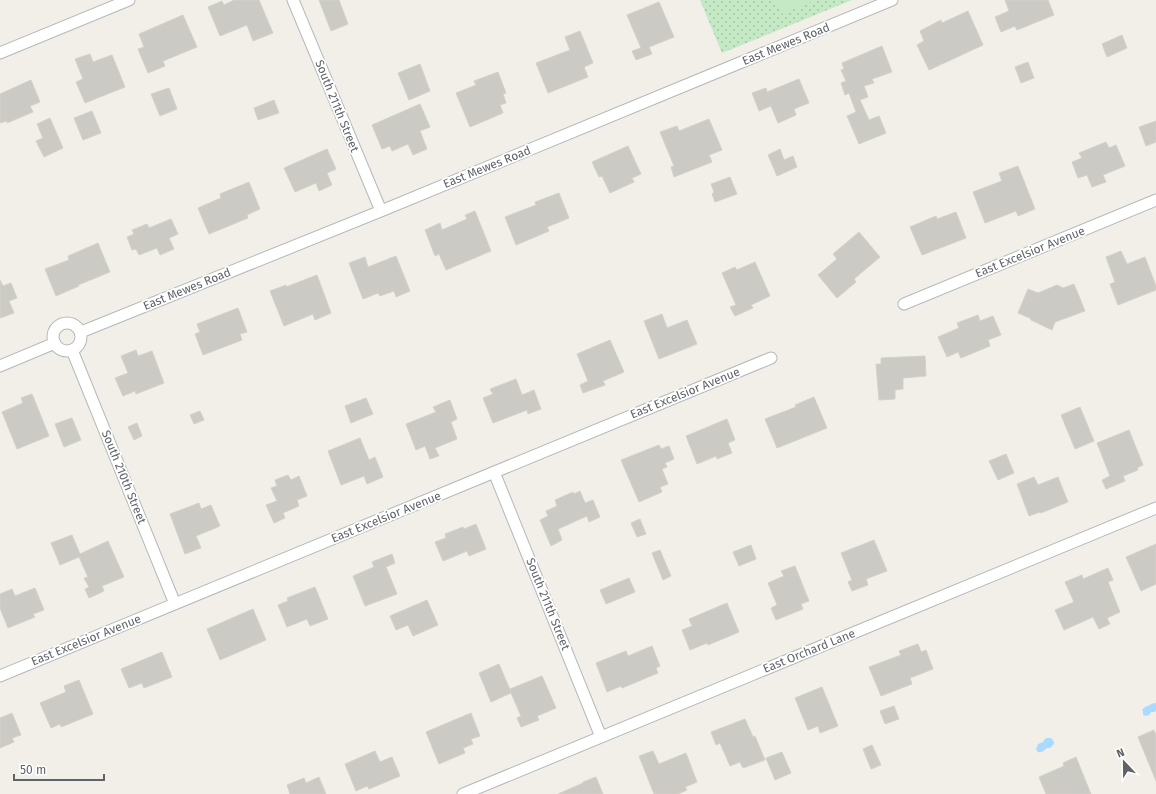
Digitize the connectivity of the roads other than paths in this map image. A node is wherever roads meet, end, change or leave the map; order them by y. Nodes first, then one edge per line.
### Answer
1 (130, 0) edge
2 (293, 0) edge
3 (892, 0) edge
4 (0, 53) edge
5 (1156, 200) edge
6 (381, 211) junction
7 (904, 304) dead end
8 (81, 332) junction
9 (55, 343) junction
10 (72, 350) junction
11 (771, 358) dead end
12 (0, 366) edge
13 (494, 472) junction
14 (1156, 508) edge
15 (175, 604) junction
16 (0, 676) edge
17 (602, 737) junction
18 (463, 794) edge

1 - 4 street
2 - 6 street, South 211th Street
3 - 6 street, East Mewes Road
5 - 7 street, East Excelsior Avenue
6 - 8 street, East Mewes Road
8 - 9 street
8 - 10 street
9 - 10 street
9 - 12 street
10 - 15 street, South 210th Street
11 - 13 street, East Excelsior Avenue
13 - 15 street, East Excelsior Avenue
13 - 17 street, South 211th Street
14 - 17 street, East Orchard Lane
15 - 16 street, East Excelsior Avenue
17 - 18 street, East Orchard Lane

